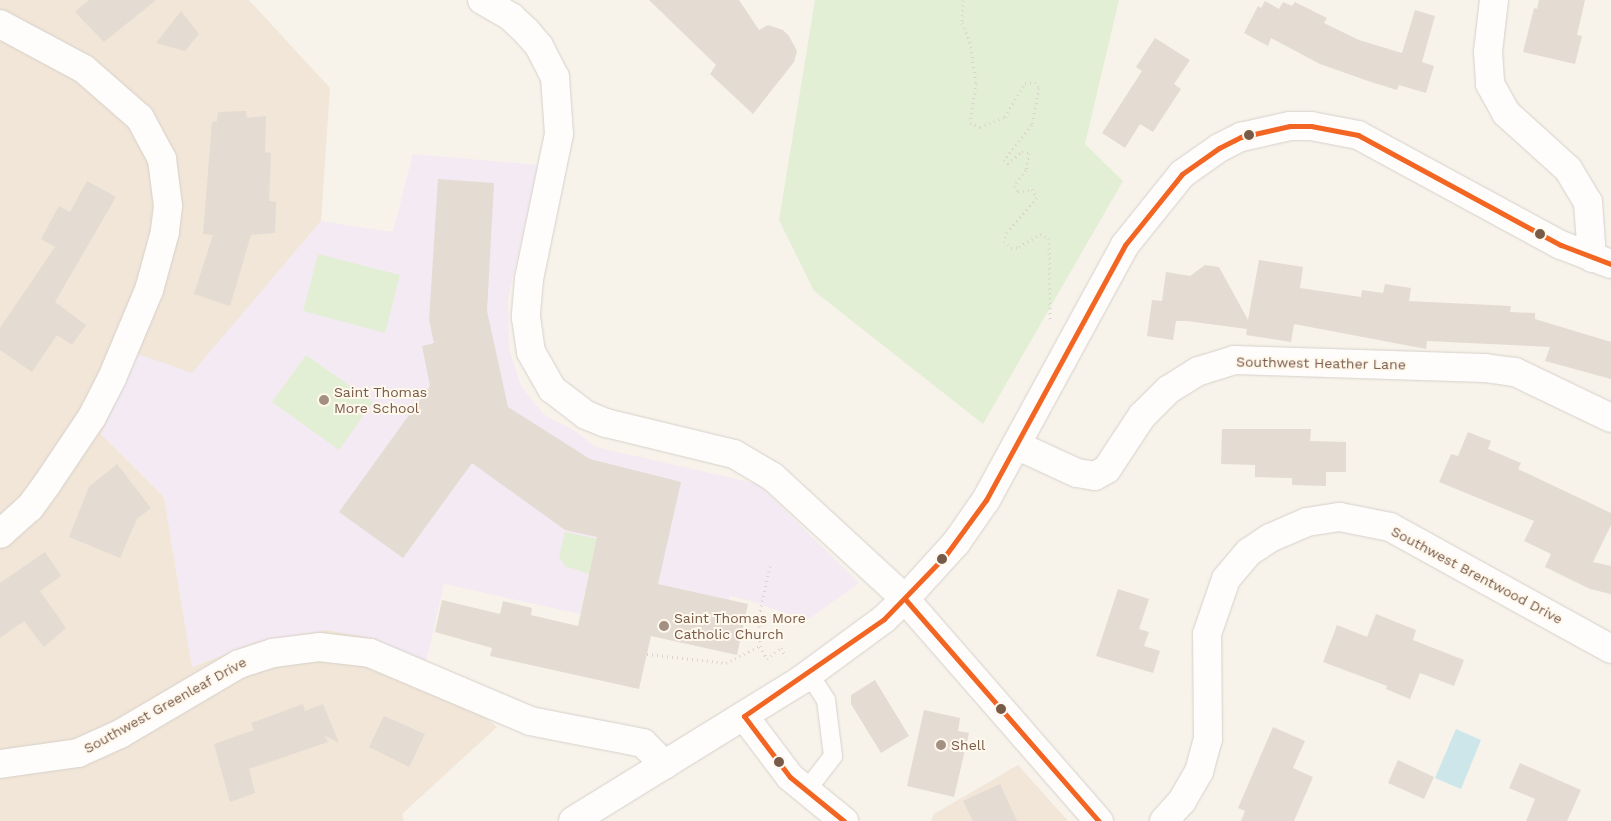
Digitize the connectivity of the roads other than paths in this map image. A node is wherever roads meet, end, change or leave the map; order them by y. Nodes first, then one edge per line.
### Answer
1 (482, 0) edge
2 (1494, 0) edge
3 (0, 24) edge
4 (1602, 261) edge
5 (1611, 418) edge
6 (1016, 445) junction
7 (0, 534) edge
8 (905, 599) junction
9 (1611, 649) edge
10 (809, 674) junction
11 (744, 716) junction
12 (0, 764) edge
13 (665, 765) junction
14 (806, 790) junction
15 (585, 818) edge
16 (844, 821) edge
17 (1099, 821) edge
18 (1164, 821) edge

1 - 8 street
2 - 4 street
3 - 7 street
4 - 6 street
5 - 6 street, Southwest Heather Lane
6 - 8 street
8 - 10 street
8 - 17 street
9 - 18 street, Southwest Brentwood Drive
10 - 11 street
10 - 14 lane
11 - 13 street
11 - 14 street
12 - 13 street, Southwest Greenleaf Drive
13 - 15 street
14 - 16 street

